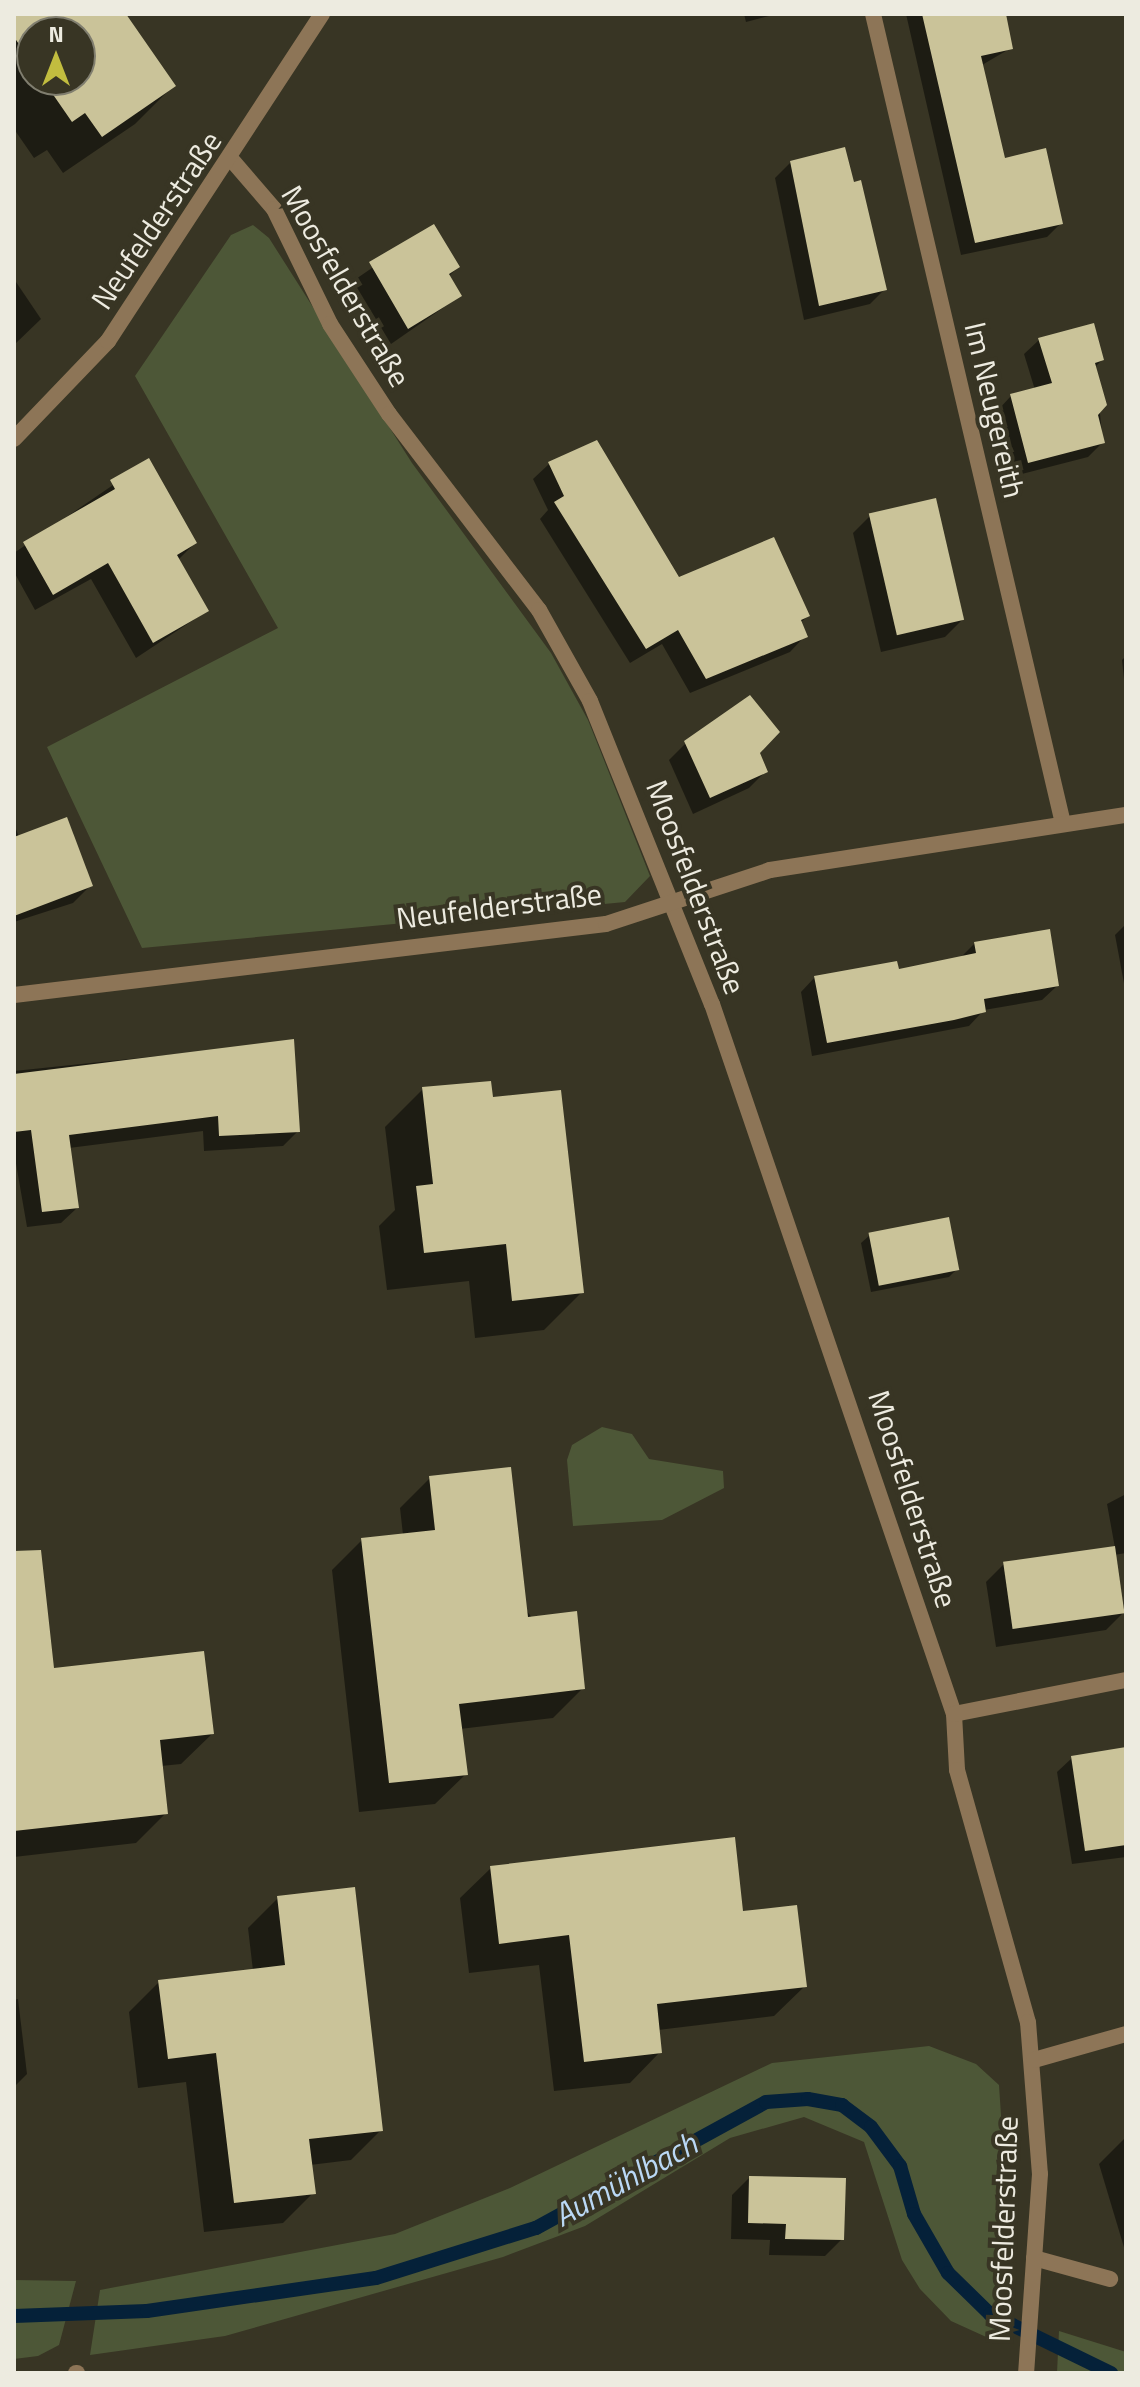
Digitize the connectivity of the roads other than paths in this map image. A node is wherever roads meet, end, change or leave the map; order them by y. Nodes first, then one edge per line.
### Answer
1 (322, 14) edge
2 (873, 14) edge
3 (231, 159) junction
4 (14, 439) edge
5 (1126, 815) edge
6 (1062, 819) junction
7 (672, 899) junction
8 (14, 995) edge
9 (1126, 1680) edge
10 (954, 1714) junction
11 (1126, 2034) edge
12 (1034, 2060) junction
13 (1034, 2258) junction
14 (1110, 2279) dead end
15 (1026, 2365) edge

1 - 3 street, Neufelderstraße
2 - 6 street, Im Neugereith
3 - 4 street, Neufelderstraße
3 - 7 street, Moosfelderstraße
5 - 6 street, Neufelderstraße
6 - 7 street, Neufelderstraße
7 - 8 street, Neufelderstraße
7 - 10 street, Moosfelderstraße
9 - 10 street
10 - 12 street, Moosfelderstraße
11 - 12 street
12 - 13 street, Moosfelderstraße
13 - 14 street
13 - 15 street, Moosfelderstraße

